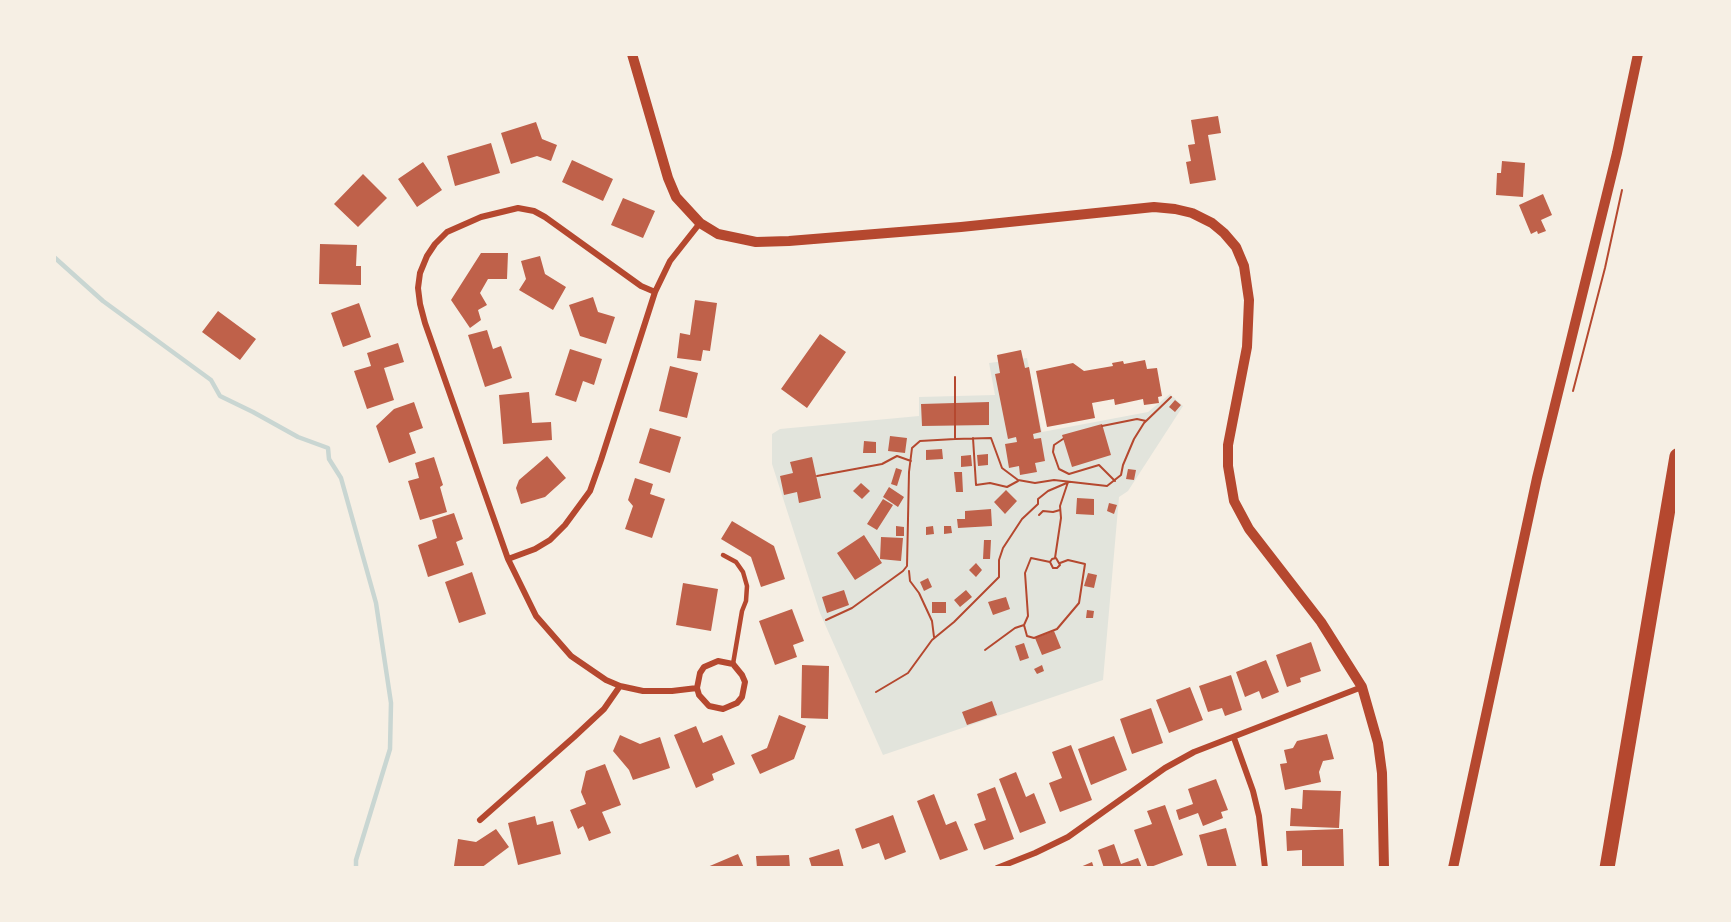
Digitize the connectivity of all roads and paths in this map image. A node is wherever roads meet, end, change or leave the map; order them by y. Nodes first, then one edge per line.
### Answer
1 (632, 54) edge
2 (1638, 54) edge
3 (1624, 180) dead end
4 (700, 223) junction
5 (655, 292) junction
6 (955, 376) dead end
7 (1572, 396) dead end
8 (1171, 397) dead end
9 (1146, 421) junction
10 (1102, 426) dead end
11 (973, 438) junction
12 (955, 439) junction
13 (1063, 439) dead end
14 (1677, 456) edge
15 (910, 461) junction
16 (817, 476) dead end
17 (1018, 480) junction
18 (1114, 481) junction
19 (1068, 482) junction
20 (1060, 510) junction
21 (1039, 515) dead end
22 (723, 555) dead end
23 (1055, 558) junction
24 (508, 559) junction
25 (1050, 562) junction
26 (1060, 563) junction
27 (909, 571) dead end
28 (826, 620) dead end
29 (1024, 625) junction
30 (934, 638) junction
31 (985, 650) dead end
32 (733, 664) junction
33 (620, 686) junction
34 (1362, 687) junction
35 (697, 688) junction
36 (876, 692) dead end
37 (1234, 738) junction
38 (480, 820) dead end
39 (997, 868) edge
40 (1265, 868) edge
41 (1384, 868) edge
42 (1453, 868) edge
43 (1607, 868) edge

1 - 4 street
2 - 42 street
3 - 7 path
4 - 5 street
4 - 34 street
5 - 24 street
5 - 24 street
6 - 12 path
8 - 9 path
9 - 10 path
9 - 18 path
11 - 12 path
11 - 17 path
11 - 17 path
12 - 15 path
13 - 18 path
14 - 43 highway
15 - 16 path
15 - 28 path
17 - 19 path
18 - 19 path
19 - 20 path
19 - 30 path
20 - 21 path
20 - 23 path
22 - 32 lane
23 - 25 path
23 - 26 path
24 - 33 street
25 - 26 path
25 - 29 path
26 - 29 path
27 - 30 path
29 - 31 path
30 - 36 path
32 - 35 street
32 - 35 street
33 - 35 street
33 - 38 street
34 - 37 street
34 - 41 street
37 - 39 street
37 - 40 street

